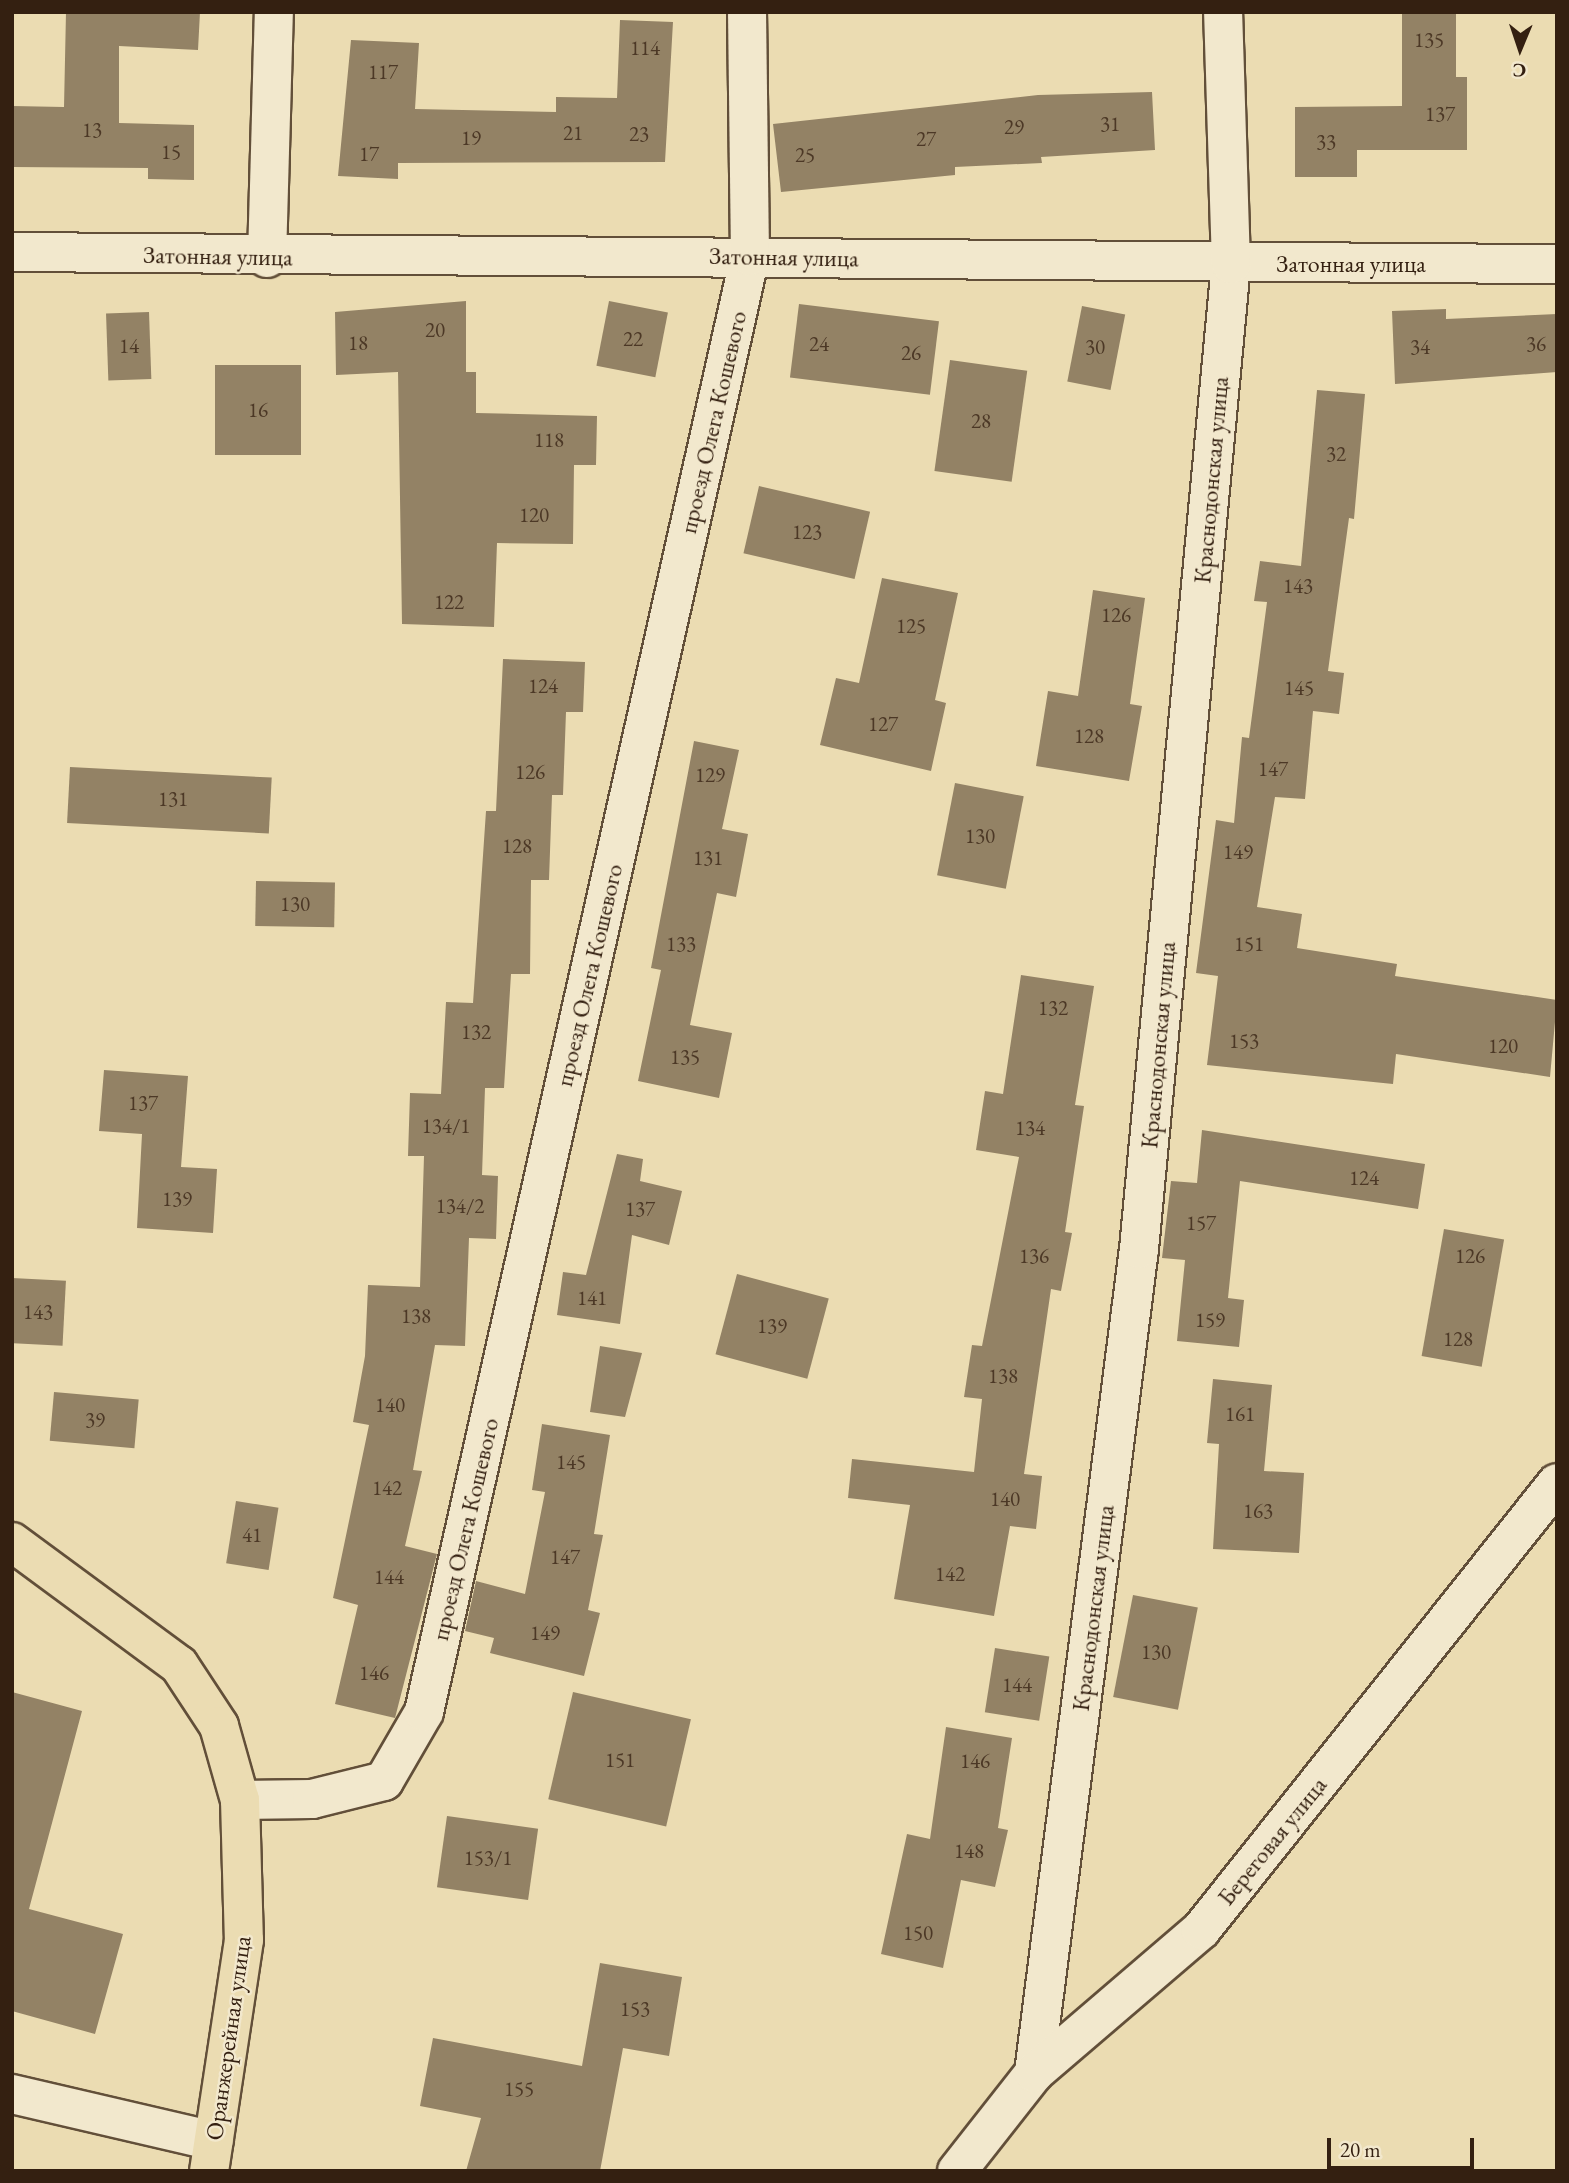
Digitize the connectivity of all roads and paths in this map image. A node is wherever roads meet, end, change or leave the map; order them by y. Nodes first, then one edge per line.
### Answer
1 (274, 12) edge
2 (747, 12) edge
3 (1223, 12) edge
4 (12, 252) edge
5 (750, 256) junction
6 (267, 257) junction
7 (1231, 264) junction
8 (1557, 264) edge
9 (1557, 1483) edge
10 (12, 1542) edge
11 (240, 1800) junction
12 (1034, 2073) junction
13 (12, 2094) edge
14 (212, 2156) edge
15 (957, 2171) edge

1 - 6 street
2 - 5 street, проезд Олега Кошевого
3 - 7 street, Краснодонская улица
4 - 6 street, Затонная улица
5 - 6 street, Затонная улица
5 - 7 street, Затонная улица
5 - 11 street, проезд Олега Кошевого
7 - 8 street, Затонная улица
7 - 12 street, Краснодонская улица
9 - 12 street, Береговая улица
10 - 11 main road, Оранжерейная улица
11 - 14 main road, Оранжерейная улица
12 - 15 street, Береговая улица
13 - 14 street

